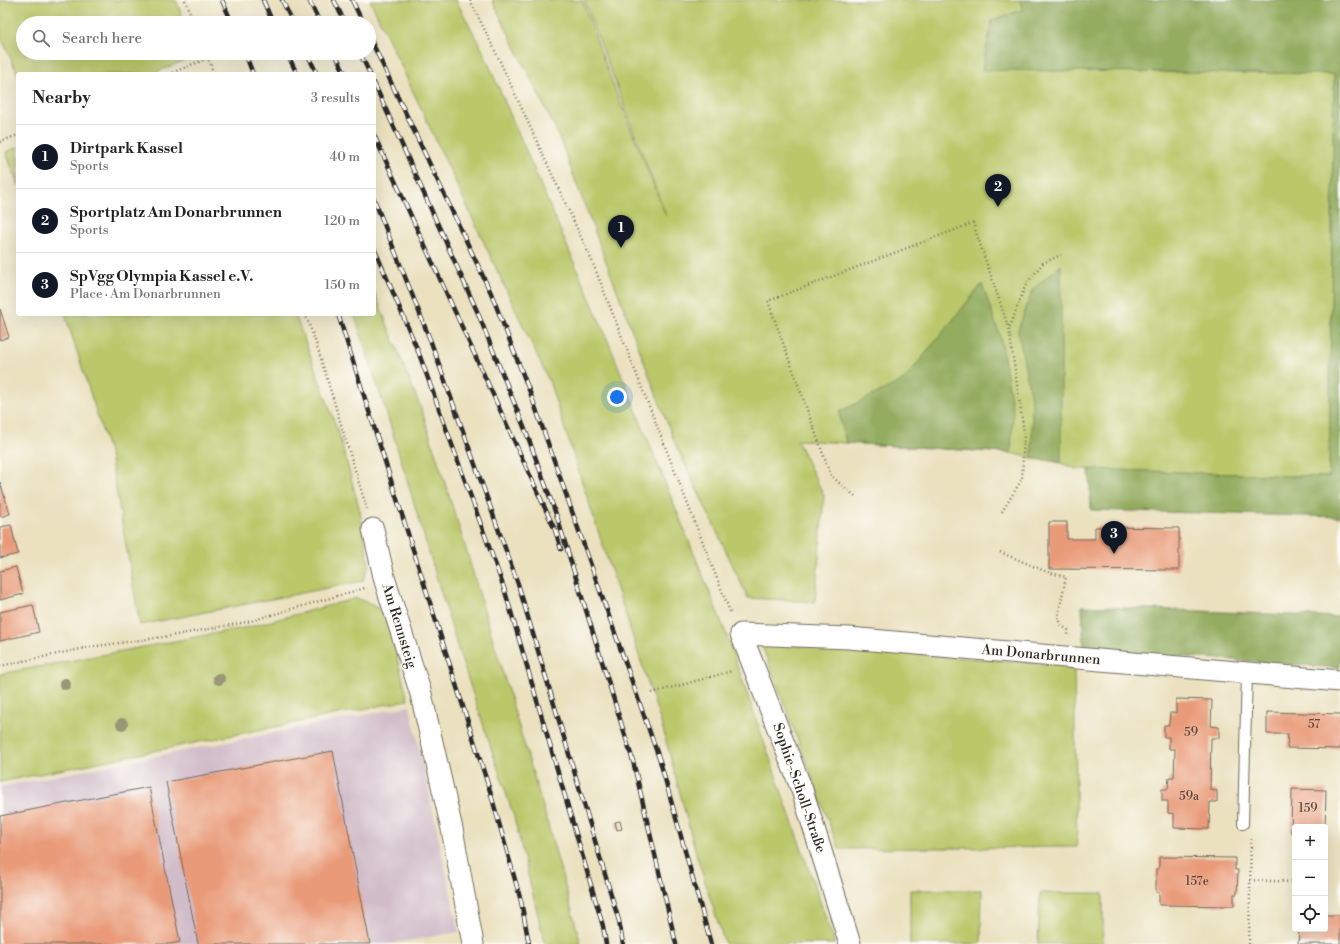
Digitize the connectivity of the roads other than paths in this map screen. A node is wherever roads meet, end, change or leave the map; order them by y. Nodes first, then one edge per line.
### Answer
1 (373, 529) road end
2 (741, 634) joint
3 (1247, 673) junction
4 (1340, 681) edge
5 (1243, 824) road end
6 (473, 944) edge
7 (850, 944) edge

1 - 6 street, Am Rennsteig
2 - 3 street, Am Donarbrunnen
2 - 7 street, Sophie-Scholl-Straße
3 - 4 street, Am Donarbrunnen
3 - 5 lane

